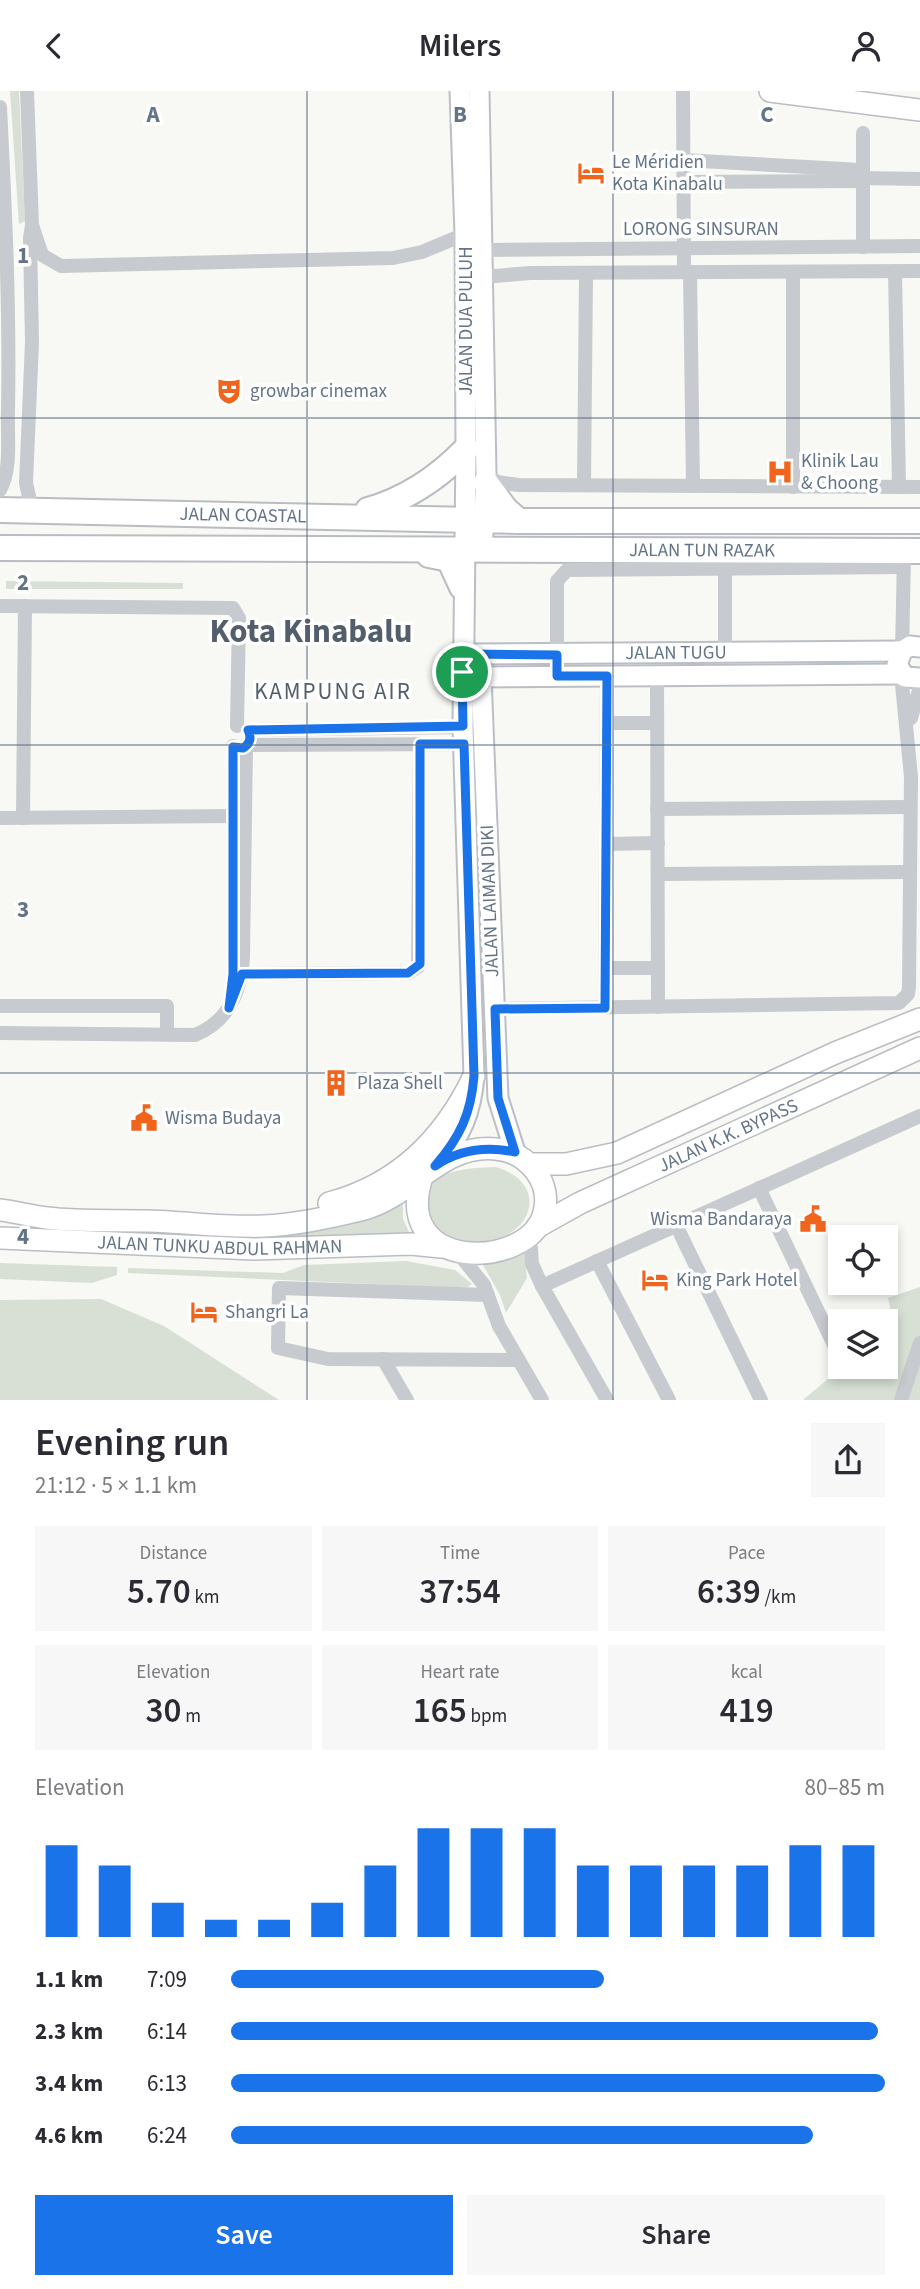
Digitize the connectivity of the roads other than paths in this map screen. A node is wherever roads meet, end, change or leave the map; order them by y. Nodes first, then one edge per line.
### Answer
1 (27, 91) edge
2 (460, 91) edge
3 (479, 91) edge
4 (682, 91) edge
5 (770, 91) edge
6 (0, 107) edge
7 (920, 110) edge
8 (470, 118) junction
9 (863, 133) dead end
10 (683, 160) junction
11 (861, 176) junction
12 (920, 179) edge
13 (683, 182) junction
14 (3, 221) edge
15 (32, 225) junction
16 (465, 234) junction
17 (920, 246) edge
18 (863, 247) junction
19 (684, 248) junction
20 (483, 250) junction
21 (895, 271) junction
22 (920, 271) edge
23 (687, 272) junction
24 (793, 272) junction
25 (586, 273) junction
26 (483, 277) junction
27 (32, 342) junction
28 (0, 360) edge
29 (8, 379) junction
30 (466, 449) junction
31 (486, 478) junction
32 (584, 485) junction
33 (693, 486) junction
34 (793, 487) junction
35 (899, 487) junction
36 (920, 487) edge
37 (0, 490) edge
38 (0, 510) edge
39 (32, 510) junction
40 (319, 515) junction
41 (475, 519) junction
42 (519, 521) junction
43 (920, 521) edge
44 (817, 522) junction
45 (0, 548) edge
46 (395, 551) junction
47 (473, 551) junction
48 (912, 554) edge
49 (725, 568) junction
50 (462, 587) junction
51 (0, 606) edge
52 (25, 606) junction
53 (911, 649) edge
54 (725, 654) junction
55 (557, 655) junction
56 (462, 672) junction
57 (557, 676) junction
58 (607, 676) junction
59 (657, 676) junction
60 (911, 676) edge
61 (920, 687) edge
62 (481, 689) joint
63 (607, 723) junction
64 (657, 723) junction
65 (908, 733) junction
66 (463, 735) junction
67 (242, 739) junction
68 (420, 744) junction
69 (909, 807) junction
70 (657, 809) junction
71 (233, 816) junction
72 (0, 818) edge
73 (23, 818) junction
74 (658, 843) junction
75 (606, 844) junction
76 (909, 872) junction
77 (658, 874) junction
78 (605, 968) junction
79 (658, 968) junction
80 (242, 974) junction
81 (0, 1006) edge
82 (658, 1007) junction
83 (229, 1008) junction
84 (605, 1008) junction
85 (495, 1009) junction
86 (920, 1019) edge
87 (0, 1033) edge
88 (167, 1034) junction
89 (920, 1048) edge
90 (474, 1076) junction
91 (920, 1116) edge
92 (523, 1158) junction
93 (429, 1171) junction
94 (759, 1188) junction
95 (0, 1195) edge
96 (10, 1211) edge
97 (265, 1226) junction
98 (676, 1226) junction
99 (533, 1232) junction
100 (0, 1238) edge
101 (449, 1250) junction
102 (597, 1261) junction
103 (542, 1286) junction
104 (488, 1295) junction
105 (828, 1332) edge
106 (920, 1343) edge
107 (383, 1359) junction
108 (518, 1360) junction
109 (407, 1400) edge
110 (542, 1400) edge
111 (607, 1400) edge
112 (669, 1400) edge
113 (761, 1400) edge
114 (901, 1400) edge

1 - 15 street
2 - 8 street, JALAN DUA PULUH
3 - 8 street, JALAN DUA PULUH
4 - 10 street
5 - 7 main road
6 - 14 street
8 - 16 street, JALAN DUA PULUH
8 - 20 street, JALAN DUA PULUH
9 - 11 street
10 - 11 street
10 - 13 street
11 - 12 street
11 - 13 street
11 - 18 street
13 - 19 street
14 - 29 street
15 - 16 street
15 - 27 street
16 - 30 street, JALAN DUA PULUH
17 - 18 street, LORONG SINSURAN
18 - 19 street, LORONG SINSURAN
19 - 20 street, LORONG SINSURAN
19 - 23 street
20 - 26 street, JALAN DUA PULUH
21 - 22 street
21 - 24 street
21 - 35 street
23 - 24 street
23 - 25 street
23 - 33 street
24 - 34 street
25 - 26 street
25 - 32 street
26 - 31 street, JALAN DUA PULUH
27 - 29 street
27 - 39 street
28 - 29 street
29 - 37 street
30 - 40 highway
30 - 41 street, JALAN DUA PULUH
31 - 32 street
31 - 41 street, JALAN DUA PULUH
31 - 42 highway
32 - 33 street
33 - 34 street
34 - 35 street
35 - 36 street
38 - 39 highway, JALAN COASTAL
39 - 40 highway, JALAN COASTAL
40 - 41 highway, JALAN COASTAL
41 - 42 highway, JALAN TUN RAZAK
41 - 47 street, JALAN DUA PULUH
42 - 44 highway, JALAN TUN RAZAK
43 - 44 highway, JALAN TUN RAZAK
44 - 48 highway
45 - 46 highway, JALAN COASTAL
46 - 47 highway, JALAN COASTAL
46 - 50 highway
47 - 48 highway, JALAN TUN RAZAK
47 - 50 street, JALAN LAIMAN DIKI
48 - 49 street
48 - 53 street
49 - 54 street
49 - 55 street
50 - 56 street, JALAN LAIMAN DIKI
51 - 52 street
52 - 67 street
52 - 73 street
53 - 54 street, JALAN TUGU
53 - 60 street
54 - 55 street, JALAN TUGU
55 - 56 street, JALAN TUGU
55 - 57 street
56 - 66 street, JALAN LAIMAN DIKI
57 - 58 street, JALAN TUGU
57 - 62 street, JALAN TUGU
58 - 59 street, JALAN TUGU
58 - 63 street
59 - 60 street, JALAN TUGU
59 - 64 street
60 - 65 street
61 - 65 street
62 - 85 street, JALAN LAIMAN DIKI
63 - 64 street
63 - 75 street
64 - 70 street
65 - 69 street
66 - 67 street
66 - 68 street
66 - 90 street, JALAN LAIMAN DIKI
67 - 68 street
67 - 71 street
67 - 80 street
68 - 80 street
69 - 70 street
69 - 76 street
70 - 74 street
71 - 73 street
71 - 83 street
72 - 73 street
74 - 75 street
74 - 77 street
75 - 78 street
76 - 77 street
76 - 82 street
77 - 79 street
78 - 79 street
78 - 84 street
79 - 82 street
80 - 83 street
81 - 88 street
82 - 84 street
83 - 88 street
84 - 85 street
85 - 92 street, JALAN LAIMAN DIKI
86 - 92 main road, JALAN K.K. BYPASS
87 - 88 street
89 - 99 main road, JALAN K.K. BYPASS
90 - 93 street, JALAN LAIMAN DIKI
90 - 97 main road
91 - 94 street
92 - 93 main road
92 - 99 main road
93 - 97 main road, JALAN TUNKU ABDUL RAHMAN
93 - 101 main road
94 - 98 street
94 - 105 street
95 - 96 street
96 - 97 main road, JALAN TUNKU ABDUL RAHMAN
98 - 102 street
98 - 113 street
99 - 101 main road
99 - 103 street
100 - 101 main road, JALAN TUNKU ABDUL RAHMAN
101 - 104 street
102 - 103 street
102 - 112 street
103 - 111 street
104 - 107 street
104 - 108 street
106 - 114 street
107 - 108 street
107 - 109 street
108 - 110 street

